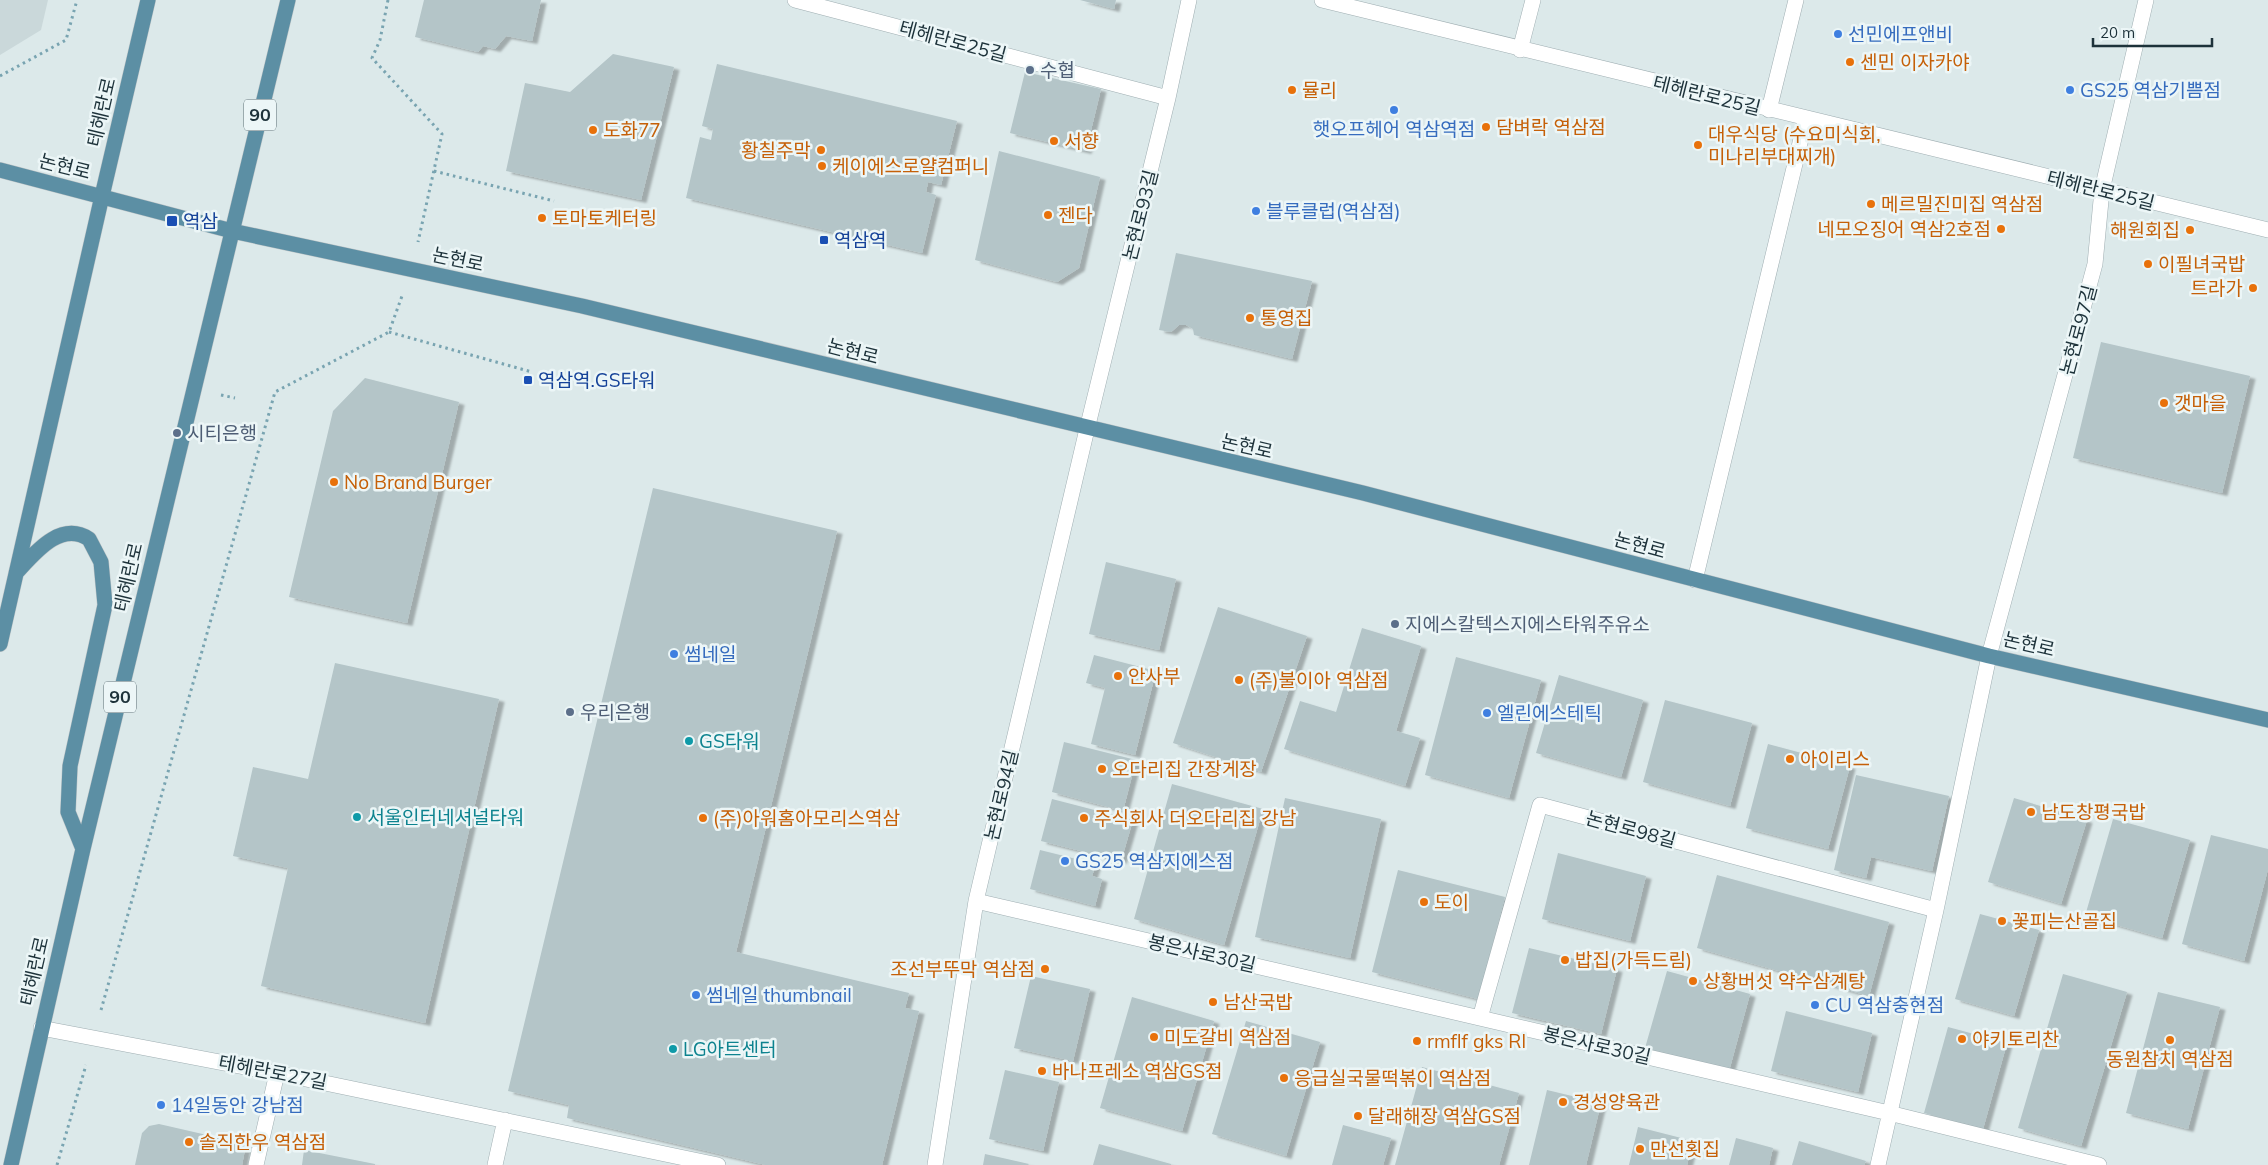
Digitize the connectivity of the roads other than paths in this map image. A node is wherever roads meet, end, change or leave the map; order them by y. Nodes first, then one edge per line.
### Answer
1 (148, 0) edge
2 (288, 0) edge
3 (796, 0) edge
4 (1189, 0) edge
5 (1322, 0) edge
6 (1533, 0) edge
7 (1796, 0) edge
8 (2146, 0) edge
9 (1520, 50) junction
10 (1168, 98) junction
11 (1769, 110) junction
12 (1806, 118) junction
13 (0, 170) edge
14 (2102, 190) junction
15 (102, 196) junction
16 (2268, 230) edge
17 (232, 231) junction
18 (1087, 429) junction
19 (16, 573) junction
20 (1695, 580) junction
21 (0, 644) edge
22 (1989, 656) junction
23 (2268, 720) edge
24 (83, 850) junction
25 (976, 900) junction
26 (1936, 910) junction
27 (1480, 1018) junction
28 (41, 1028) junction
29 (277, 1073) junction
30 (1889, 1113) junction
31 (505, 1120) junction
32 (11, 1165) edge
33 (256, 1165) edge
34 (495, 1165) edge
35 (716, 1165) edge
36 (934, 1165) edge
37 (1878, 1165) edge
38 (2099, 1165) edge

1 - 15 main road, 테헤란로
2 - 17 main road, 테헤란로 / 90
3 - 10 street, 테헤란로25길
4 - 10 street, 논현로93길
5 - 9 street, 테헤란로25길
6 - 9 street
7 - 11 street
8 - 14 street, 논현로97길
9 - 11 street, 테헤란로25길
10 - 18 street, 논현로93길
11 - 12 street, 테헤란로25길
12 - 14 street, 테헤란로25길
12 - 20 street
13 - 15 main road, 논현로
14 - 16 street, 테헤란로25길
14 - 22 street, 논현로97길
15 - 17 main road, 논현로
15 - 19 main road, 테헤란로
17 - 18 main road, 논현로
17 - 24 main road, 테헤란로 / 90
18 - 20 main road, 논현로
18 - 25 street, 논현로94길
19 - 21 main road, 테헤란로
19 - 24 main road
20 - 22 main road, 논현로
22 - 23 main road, 논현로
22 - 26 street
24 - 28 main road, 테헤란로 / 90
25 - 27 street, 봉은사로30길
25 - 36 street, 논현로94길
26 - 27 street, 논현로98길
26 - 30 street
27 - 30 street, 봉은사로30길
28 - 29 street, 테헤란로27길
28 - 32 main road, 테헤란로 / 90
29 - 31 street, 테헤란로27길
29 - 33 street
30 - 37 street
30 - 38 street, 봉은사로30길
31 - 34 street
31 - 35 street, 테헤란로27길

